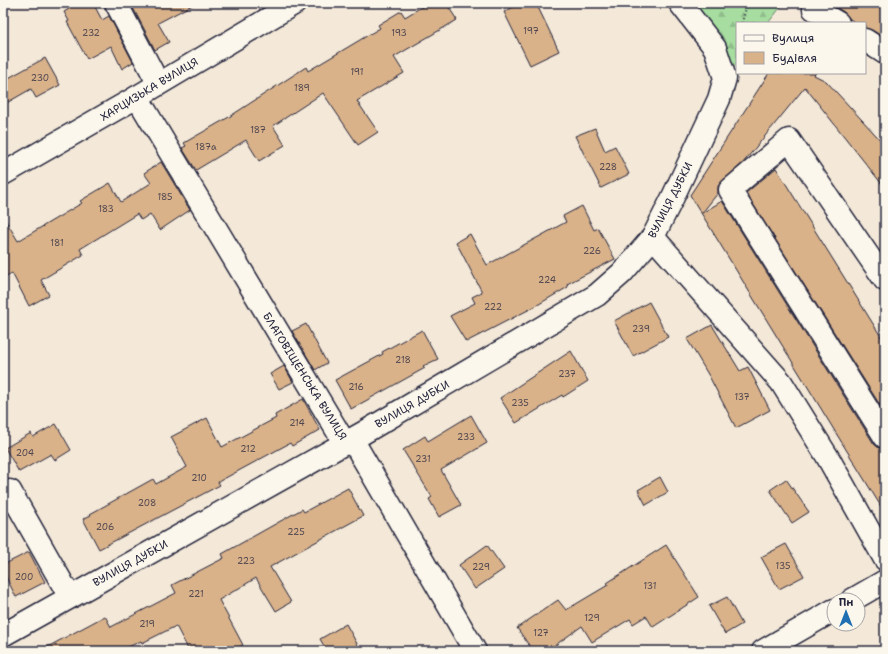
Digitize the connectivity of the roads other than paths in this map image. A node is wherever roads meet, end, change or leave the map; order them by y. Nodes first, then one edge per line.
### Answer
1 (116, 3) edge
2 (295, 3) edge
3 (680, 3) edge
4 (815, 3) edge
5 (836, 22) edge
6 (866, 41) edge
7 (885, 53) edge
8 (158, 83) junction
9 (136, 97) junction
10 (3, 174) edge
11 (652, 237) junction
12 (885, 280) edge
13 (885, 437) edge
14 (344, 442) junction
15 (10, 490) dead end
16 (885, 559) edge
17 (885, 581) edge
18 (866, 592) edge
19 (70, 597) junction
20 (826, 615) edge
21 (3, 635) edge
22 (475, 651) edge
23 (763, 651) edge

1 - 8 street
2 - 8 street, ХАРЦИЗЬКА ВУЛИЦЯ
3 - 11 street, ВУЛИЦЯ ДУБКИ
4 - 5 street
6 - 7 street
8 - 9 street, ХАРЦИЗЬКА ВУЛИЦЯ
9 - 10 street, ХАРЦИЗЬКА ВУЛИЦЯ
9 - 14 street, БЛАГОВІЩЕНСЬКА ВУЛИЦЯ
11 - 14 street, ВУЛИЦЯ ДУБКИ
11 - 16 street
12 - 13 street
14 - 19 street, ВУЛИЦЯ ДУБКИ
14 - 22 street, БЛАГОВІЩЕНСЬКА ВУЛИЦЯ
15 - 19 street
17 - 18 street
19 - 21 street, ВУЛИЦЯ ДУБКИ
20 - 23 street

